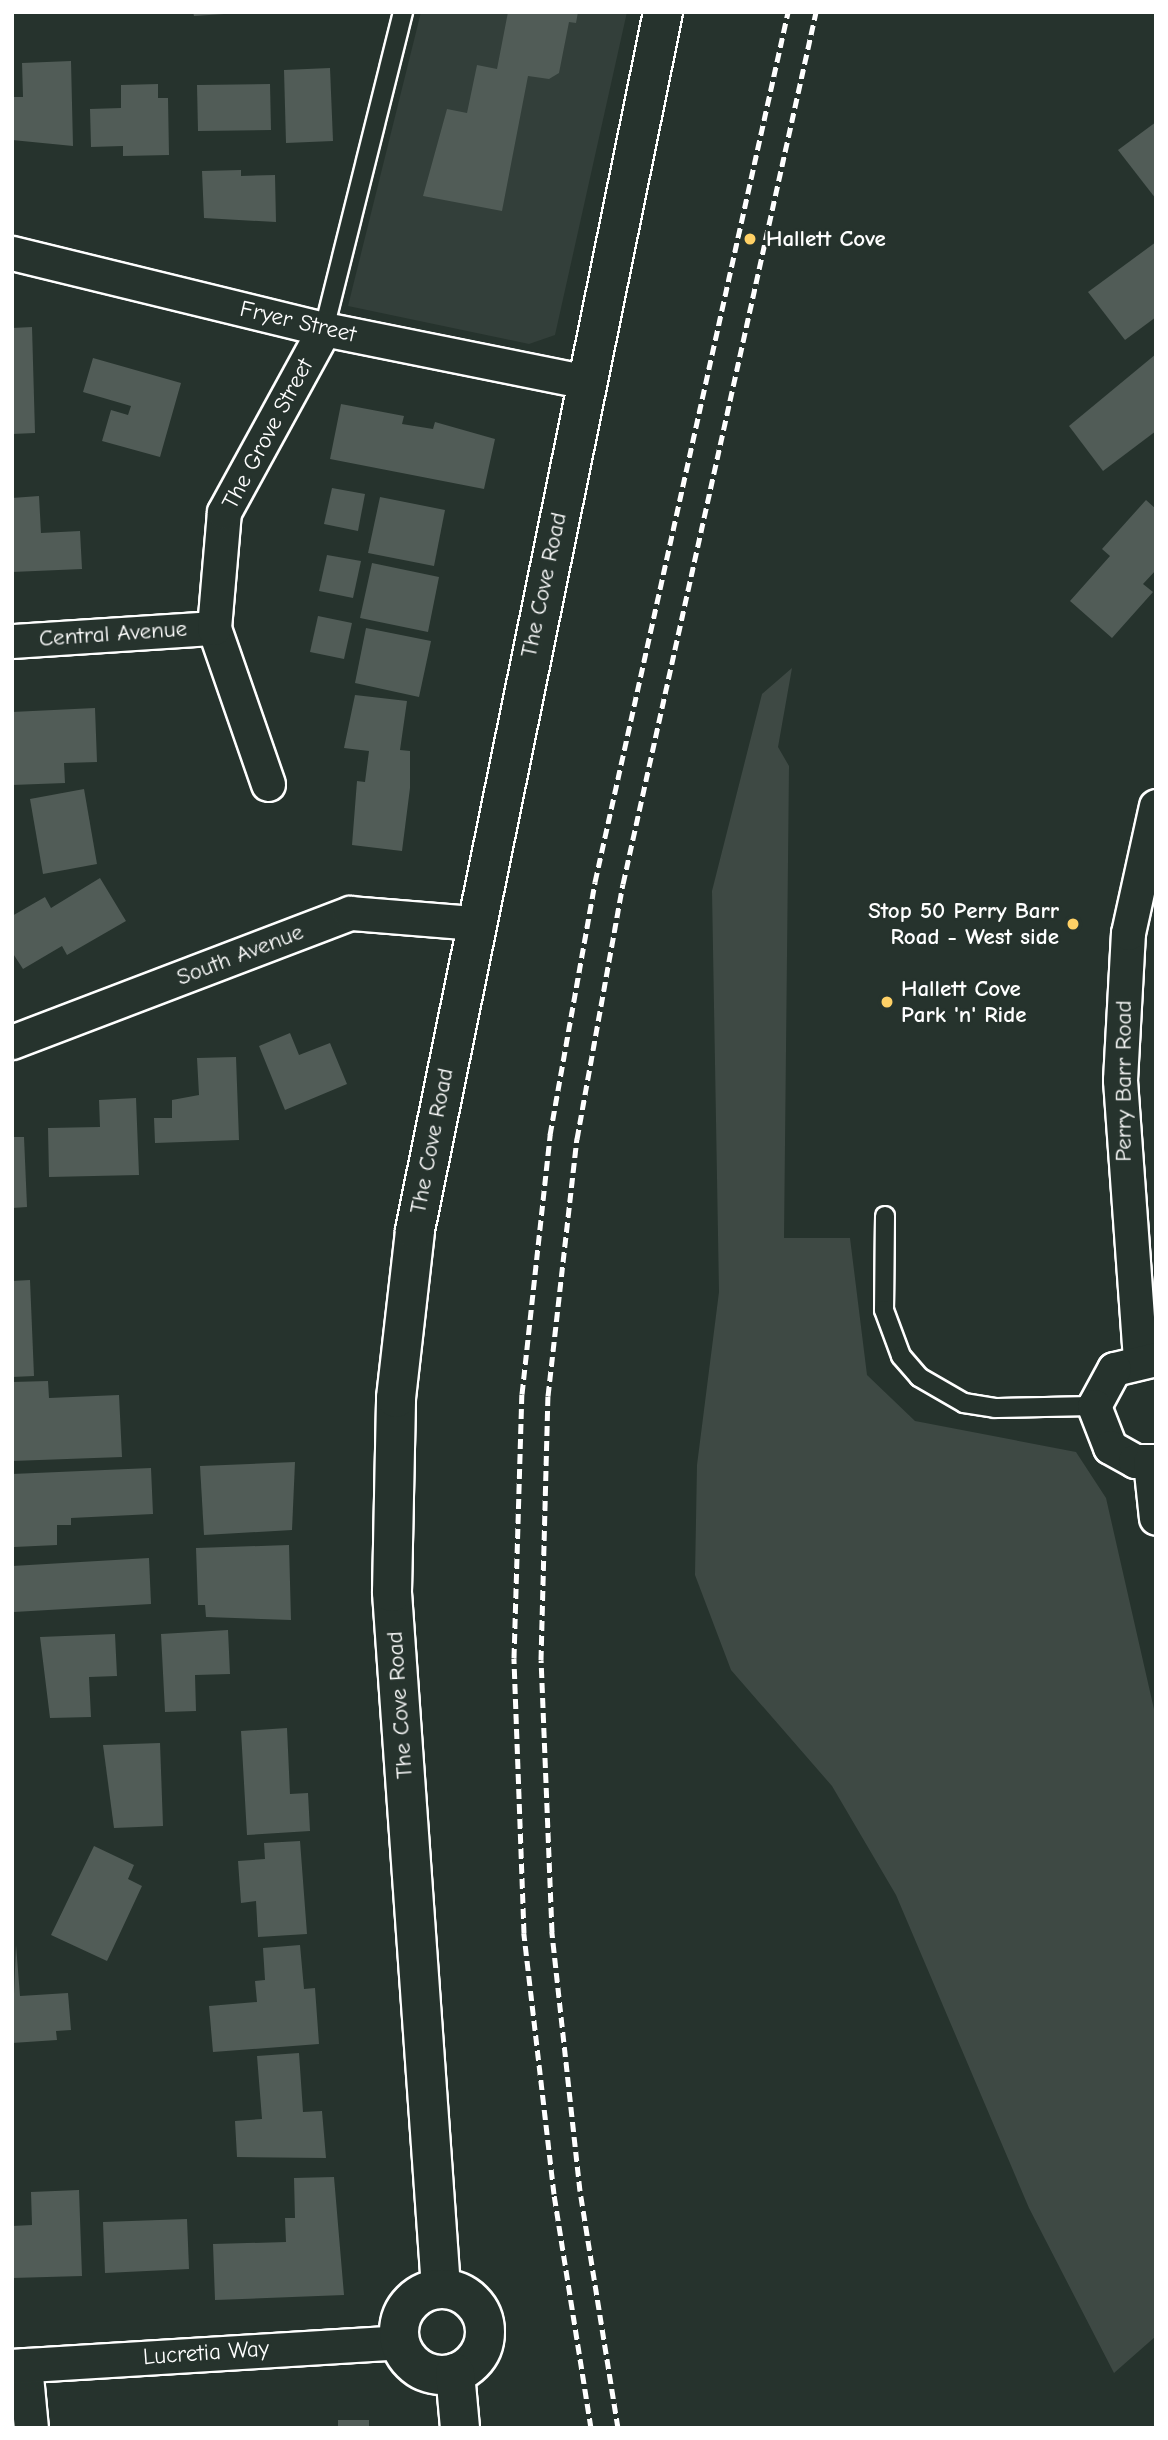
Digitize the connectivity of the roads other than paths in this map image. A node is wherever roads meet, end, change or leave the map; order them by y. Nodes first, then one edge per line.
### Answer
1 (403, 12) edge
2 (663, 12) edge
3 (12, 253) edge
4 (324, 329) junction
5 (586, 382) junction
6 (214, 628) junction
7 (12, 641) edge
8 (268, 784) dead end
9 (1156, 806) edge
10 (474, 923) junction
11 (12, 1042) edge
12 (885, 1216) dead end
13 (1148, 1359) edge
14 (1094, 1406) junction
15 (1153, 1461) edge
16 (1156, 1518) edge
17 (440, 2288) junction
18 (399, 2342) junction
19 (19, 2365) edge
20 (455, 2373) junction
21 (31, 2428) edge
22 (460, 2428) edge

1 - 4 lane
2 - 5 street, The Cove Road
3 - 4 street, Fryer Street
4 - 5 street, Fryer Street
4 - 6 street, The Grove Street
5 - 10 street, The Cove Road
6 - 7 street, Central Avenue
6 - 8 street, The Grove Street
9 - 13 street, Perry Barr Road
10 - 11 street, South Avenue
10 - 17 street, The Cove Road
12 - 14 lane
13 - 14 street
14 - 15 street
15 - 16 street
17 - 18 street
17 - 20 street
18 - 19 street, Lucretia Way
18 - 20 street
19 - 21 street
20 - 22 street

